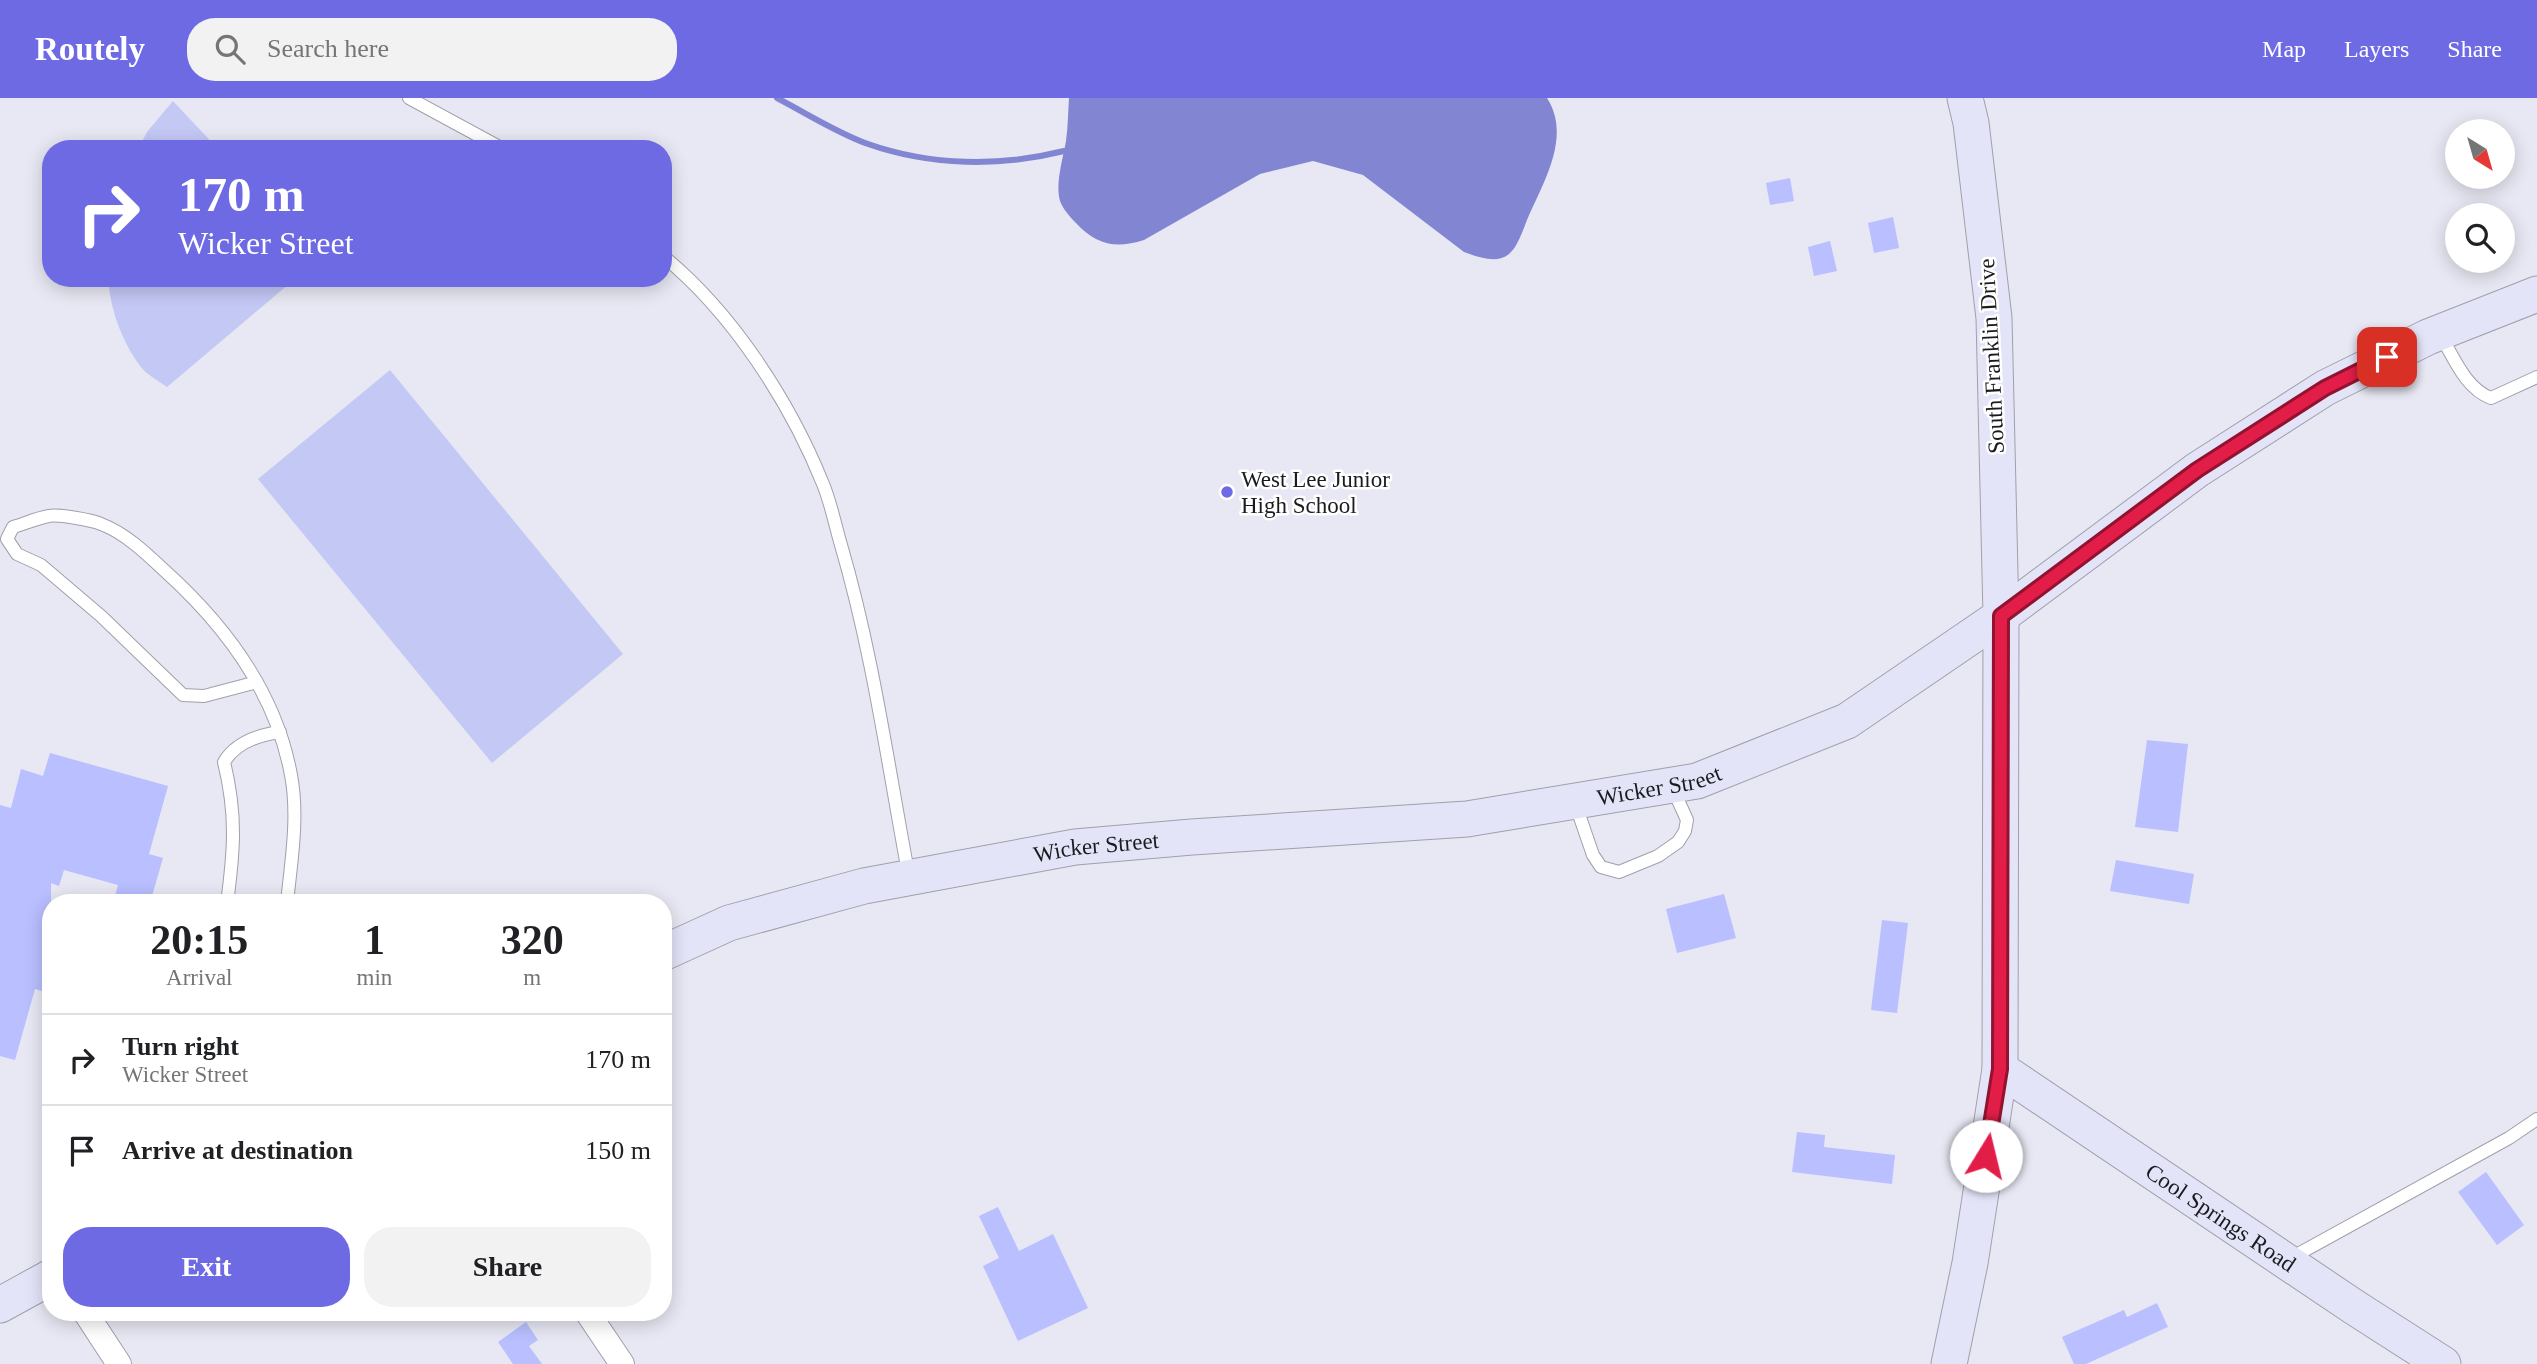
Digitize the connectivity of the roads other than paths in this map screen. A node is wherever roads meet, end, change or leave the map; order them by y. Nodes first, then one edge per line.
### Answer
1 (409, 98) edge
2 (1965, 98) edge
3 (486, 140) edge
4 (672, 264) edge
5 (2537, 294) edge
6 (2439, 332) junction
7 (2537, 377) edge
8 (4, 541) edge
9 (2001, 616) junction
10 (257, 682) junction
11 (280, 732) junction
12 (1671, 786) junction
13 (1574, 801) junction
14 (909, 878) junction
15 (228, 894) edge
16 (288, 894) edge
17 (672, 949) edge
18 (2000, 1069) junction
19 (2537, 1119) edge
20 (2286, 1261) junction
21 (42, 1282) edge
22 (0, 1305) edge
23 (91, 1321) edge
24 (593, 1321) edge
25 (119, 1364) edge
26 (622, 1364) edge
27 (1949, 1364) edge
28 (2443, 1364) edge

1 - 3 lane
2 - 9 main road, South Franklin Drive
4 - 14 lane
5 - 6 main road, Wicker Street
6 - 7 lane
6 - 9 main road, Wicker Street
8 - 10 lane
8 - 10 lane
9 - 12 main road, Wicker Street
9 - 18 main road, South Franklin Drive
10 - 11 lane
11 - 15 lane
11 - 16 lane
12 - 13 main road, Wicker Street
12 - 13 lane
13 - 14 main road, Wicker Street
14 - 17 main road, Wicker Street
18 - 20 main road, Cool Springs Road
18 - 27 main road, South Franklin Drive
19 - 20 lane
20 - 28 main road, Cool Springs Road
21 - 22 main road
23 - 25 street
24 - 26 street

